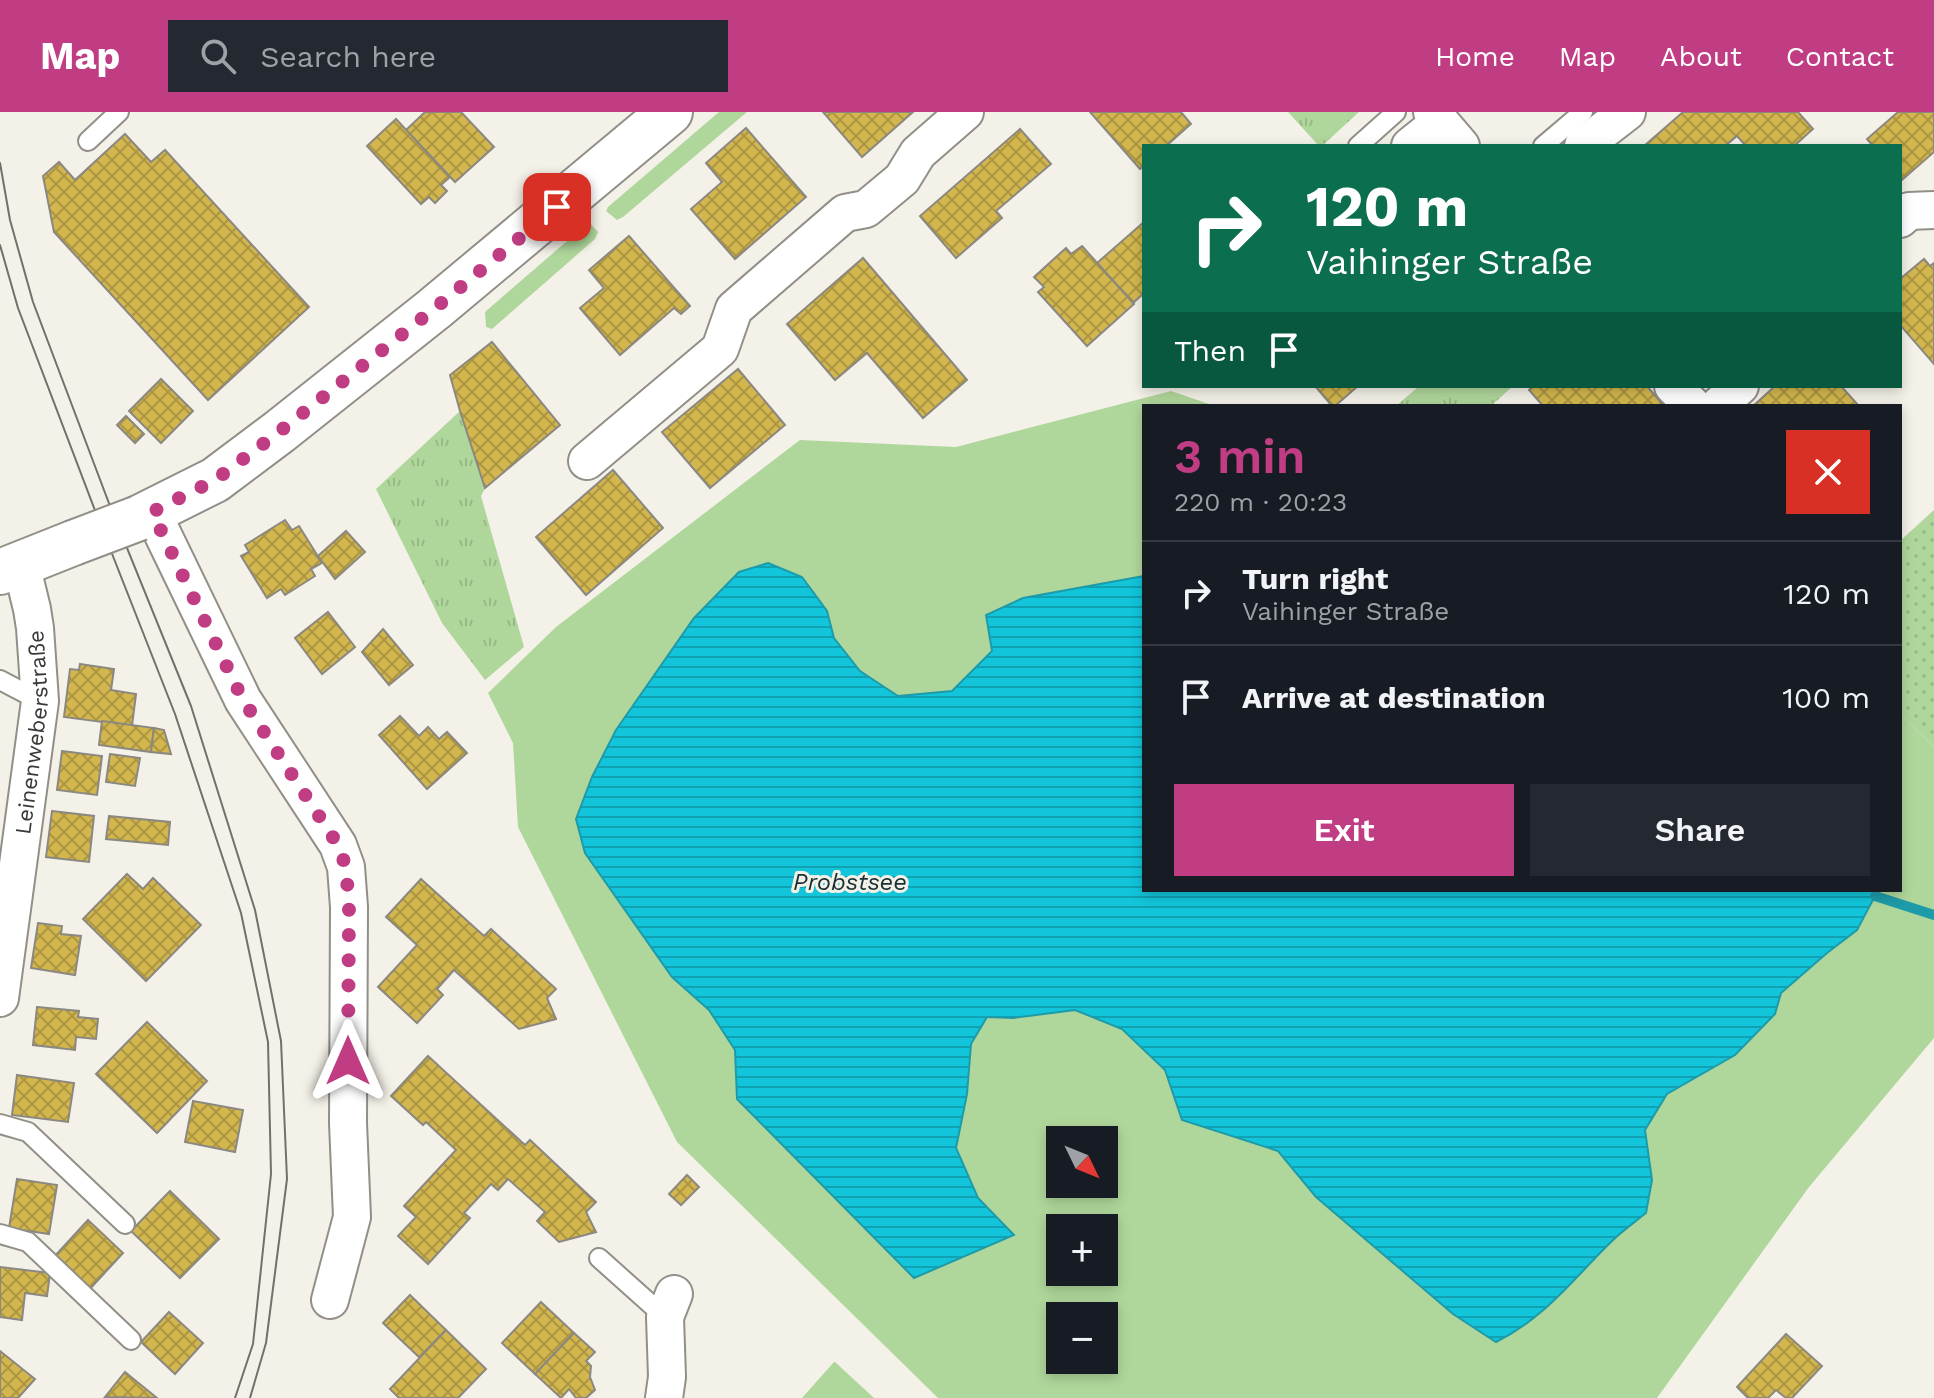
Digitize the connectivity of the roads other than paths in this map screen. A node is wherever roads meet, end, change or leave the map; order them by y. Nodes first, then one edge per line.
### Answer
1 (119, 112) edge
2 (670, 112) edge
3 (965, 112) edge
4 (1396, 112) edge
5 (1583, 112) edge
6 (1627, 112) edge
7 (1444, 127) edge
8 (88, 141) dead end
9 (1360, 144) edge
10 (1414, 144) edge
11 (1545, 144) edge
12 (1586, 144) edge
13 (1934, 210) edge
14 (1902, 217) edge
15 (1731, 388) edge
16 (1693, 396) edge
17 (587, 461) dead end
18 (145, 515) junction
19 (10, 568) edge
20 (0, 680) edge
21 (40, 701) junction
22 (0, 998) edge
23 (0, 1124) edge
24 (125, 1224) dead end
25 (0, 1234) edge
26 (599, 1258) dead end
27 (330, 1300) dead end
28 (669, 1306) joint
29 (131, 1340) dead end
30 (664, 1398) edge

1 - 8 lane
2 - 18 main road
3 - 17 street
4 - 9 lane
5 - 11 lane
6 - 12 street
7 - 10 street
13 - 14 street
15 - 16 street
18 - 19 main road, bridge
18 - 27 street
19 - 21 street, Leinenweberstraße
20 - 21 lane
21 - 22 street, Leinenweberstraße
23 - 24 lane
25 - 29 lane
26 - 28 lane
28 - 30 street

